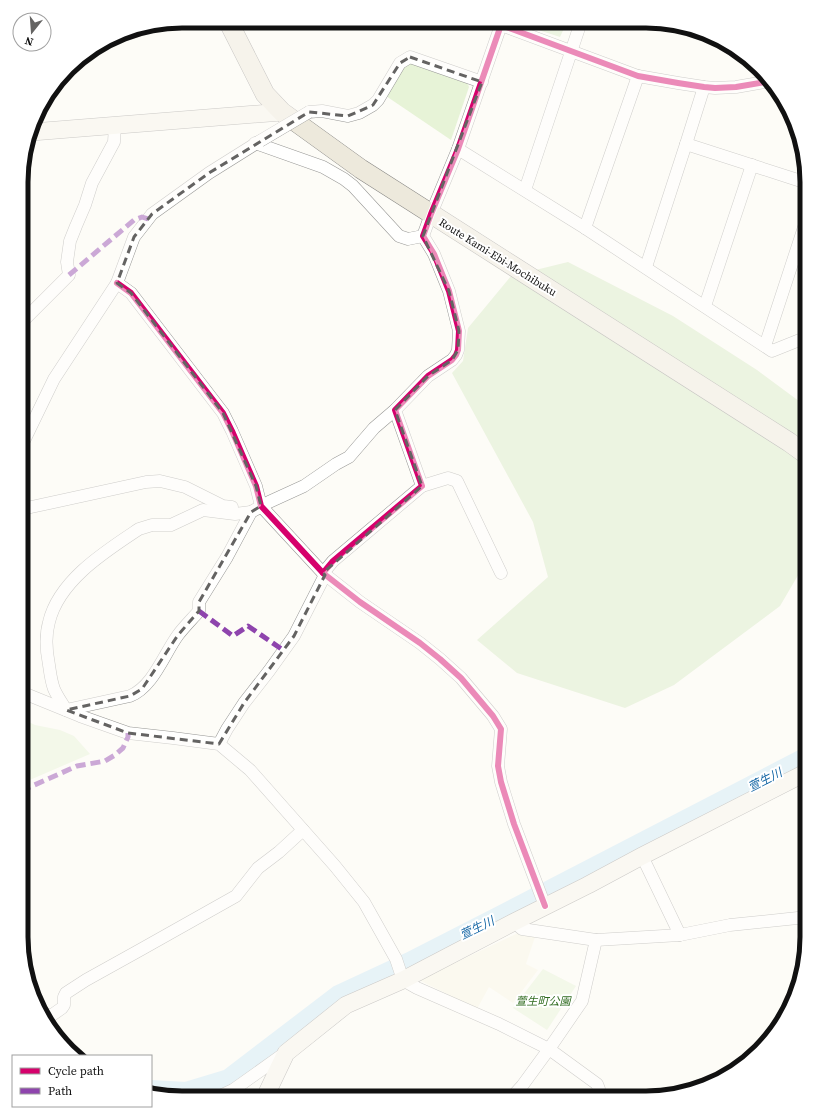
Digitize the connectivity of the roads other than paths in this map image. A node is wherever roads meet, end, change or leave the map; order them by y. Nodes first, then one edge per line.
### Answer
1 (232, 28) edge
2 (500, 28) edge
3 (509, 28) edge
4 (579, 28) edge
5 (571, 51) junction
6 (638, 76) junction
7 (482, 82) junction
8 (764, 84) edge
9 (704, 87) junction
10 (282, 112) junction
11 (115, 126) junction
12 (37, 132) edge
13 (258, 142) junction
14 (686, 144) junction
15 (458, 149) junction
16 (752, 165) junction
17 (800, 181) edge
18 (525, 190) junction
19 (431, 214) junction
20 (585, 228) junction
21 (423, 236) junction
22 (800, 239) edge
23 (646, 267) junction
24 (118, 283) junction
25 (706, 306) junction
26 (28, 316) edge
27 (800, 340) edge
28 (765, 346) junction
29 (395, 410) junction
30 (28, 433) edge
31 (800, 450) edge
32 (422, 486) junction
33 (28, 508) edge
34 (256, 509) junction
35 (501, 573) dead end
36 (324, 574) junction
37 (54, 689) junction
38 (28, 691) edge
39 (28, 695) edge
40 (66, 710) junction
41 (219, 744) junction
42 (800, 776) edge
43 (303, 830) junction
44 (642, 856) junction
45 (541, 898) junction
46 (800, 918) edge
47 (514, 922) junction
48 (680, 935) junction
49 (596, 940) junction
50 (402, 977) junction
51 (50, 1016) edge
52 (549, 1049) junction
53 (286, 1053) junction
54 (599, 1089) dead end
55 (231, 1091) edge
56 (267, 1091) edge
57 (517, 1091) edge

1 - 10 main road, Route Kami-Ebi-Mochibuku
2 - 7 street
3 - 5 street
4 - 5 street
5 - 6 street
5 - 18 street
6 - 9 street
6 - 20 street
7 - 13 street, bridge
7 - 15 street
8 - 9 street
9 - 14 street
10 - 11 street
10 - 19 main road, Route Kami-Ebi-Mochibuku
11 - 12 street
11 - 26 street
13 - 21 street
13 - 24 street
14 - 16 street
14 - 23 street
15 - 18 street
15 - 19 street
16 - 17 street
16 - 25 street
18 - 20 street
19 - 21 street
19 - 31 main road, Route Kami-Ebi-Mochibuku
20 - 23 street
21 - 29 street
22 - 28 street
23 - 25 street
24 - 30 street
24 - 34 street
25 - 28 street
27 - 28 street
29 - 32 street
29 - 34 street
32 - 35 street
32 - 36 street
33 - 34 street
34 - 36 street
34 - 37 street
34 - 40 street
36 - 41 street
36 - 45 street
37 - 38 street
37 - 40 street
39 - 40 street
40 - 41 street
41 - 43 street
42 - 44 street
43 - 50 street
43 - 51 street
44 - 45 street
44 - 48 street
45 - 47 street
46 - 48 street
47 - 49 street
47 - 50 street
48 - 49 street
49 - 52 street
50 - 52 street
50 - 53 street
52 - 54 street
52 - 57 street
53 - 55 street
53 - 56 street

